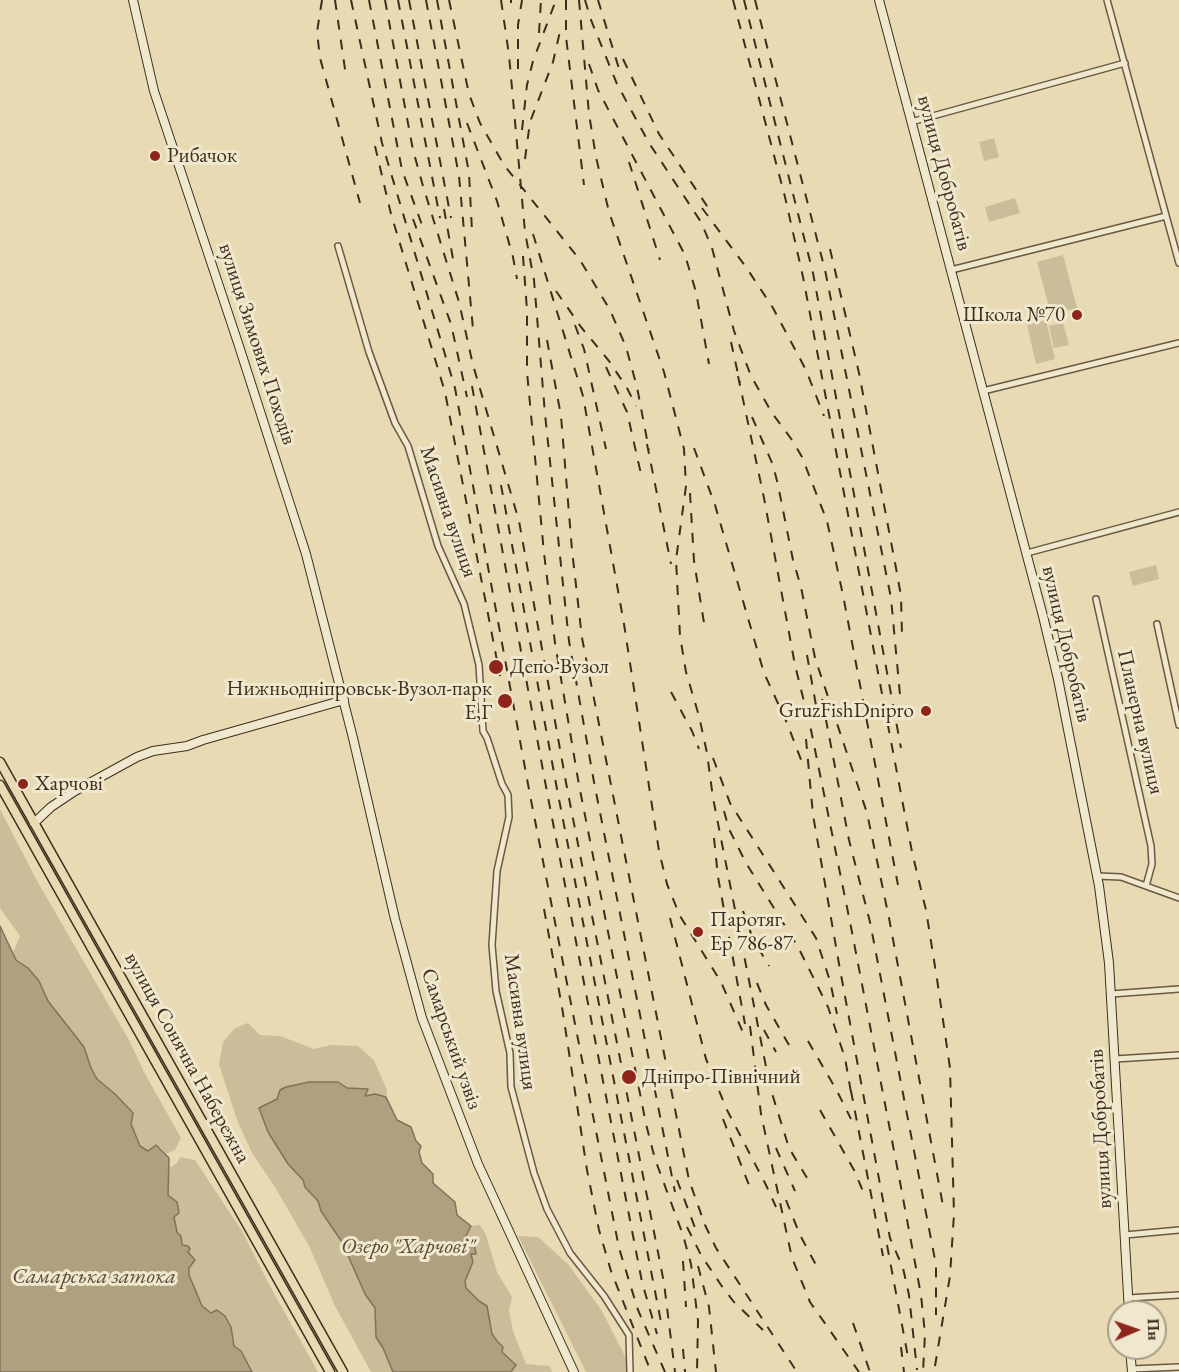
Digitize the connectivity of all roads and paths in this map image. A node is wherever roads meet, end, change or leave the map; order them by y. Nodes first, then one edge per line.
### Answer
1 (133, 0) edge
2 (879, 0) edge
3 (1107, 0) edge
4 (1125, 63) junction
5 (911, 122) junction
6 (1166, 216) junction
7 (338, 246) dead end
8 (1179, 263) edge
9 (951, 270) junction
10 (1179, 343) edge
11 (983, 391) junction
12 (1179, 512) edge
13 (1026, 553) junction
14 (1096, 599) dead end
15 (1157, 624) dead end
16 (344, 700) junction
17 (1179, 725) edge
18 (0, 762) edge
19 (0, 785) edge
20 (34, 823) junction
21 (1097, 876) junction
22 (1146, 886) junction
23 (1179, 898) edge
24 (1179, 989) edge
25 (1111, 994) junction
26 (1179, 1055) edge
27 (1115, 1059) junction
28 (1179, 1230) edge
29 (1125, 1234) junction
30 (1179, 1295) edge
31 (1128, 1298) joint
32 (1179, 1366) edge
33 (1132, 1370) edge
34 (330, 1372) edge
35 (343, 1372) edge
36 (574, 1372) edge
37 (630, 1372) edge

1 - 16 street, вулиця Зимових Походів
2 - 5 street, вулиця Добробатів
3 - 4 street
4 - 5 street
4 - 6 street
5 - 9 street, вулиця Добробатів
6 - 8 street
6 - 9 street
7 - 37 street, Масивна вулиця
9 - 11 street, вулиця Добробатів
10 - 11 street
11 - 13 street, вулиця Добробатів
12 - 13 street
13 - 21 street, вулиця Добробатів
14 - 22 street, Планерна вулиця
15 - 17 street
16 - 20 street
16 - 36 street, Самарський узвіз
18 - 20 main road, вулиця Сонячна Набережна
19 - 34 main road, вулиця Сонячна Набережна
20 - 35 main road, вулиця Сонячна Набережна
21 - 22 street
21 - 25 street, вулиця Добробатів
22 - 23 street
24 - 25 street
25 - 27 street, вулиця Добробатів
26 - 27 street
27 - 29 street, вулиця Добробатів
28 - 29 street
29 - 31 street, вулиця Добробатів
30 - 31 street
32 - 33 street

